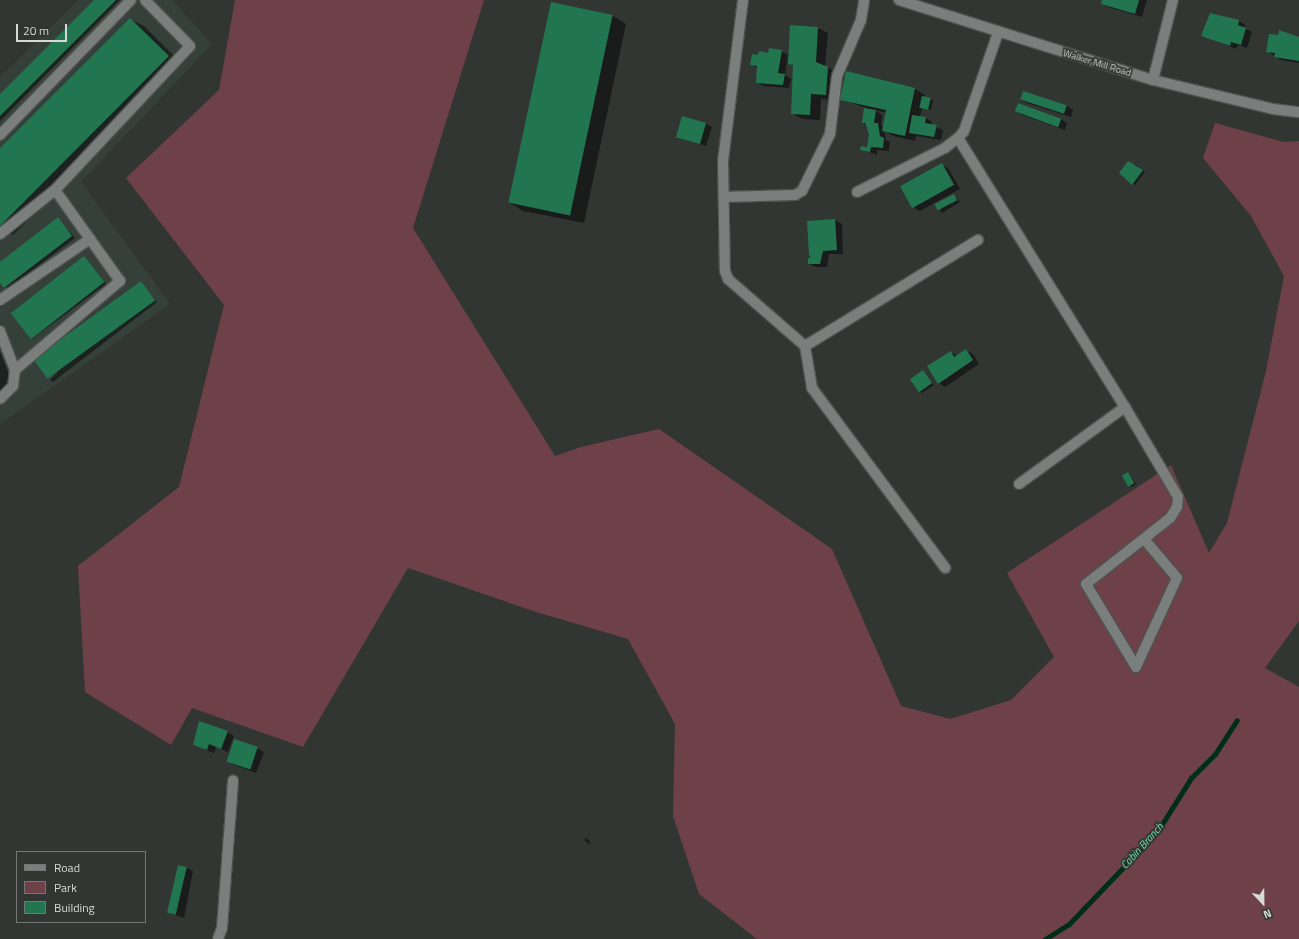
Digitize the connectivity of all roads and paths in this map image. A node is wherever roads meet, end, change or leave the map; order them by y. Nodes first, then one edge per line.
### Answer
1 (131, 0) edge
2 (145, 0) edge
3 (743, 0) edge
4 (864, 0) edge
5 (899, 0) edge
6 (1173, 0) edge
7 (998, 33) junction
8 (1153, 80) junction
9 (1299, 112) edge
10 (0, 135) edge
11 (958, 138) junction
12 (54, 190) junction
13 (857, 192) dead end
14 (724, 197) junction
15 (0, 234) edge
16 (90, 239) junction
17 (978, 240) dead end
18 (0, 300) edge
19 (0, 331) edge
20 (805, 346) junction
21 (15, 370) junction
22 (0, 399) edge
23 (1125, 407) junction
24 (1019, 484) dead end
25 (1144, 539) junction
26 (945, 568) dead end
27 (233, 780) dead end
28 (218, 939) edge

1 - 10 street
2 - 12 street
3 - 14 street
4 - 14 street
5 - 7 street, Walker Mill Road
6 - 8 street
7 - 8 street, Walker Mill Road
7 - 11 street
8 - 9 street, Walker Mill Road
11 - 13 street
11 - 23 street
12 - 15 street
12 - 16 street
14 - 20 street
16 - 18 street
16 - 21 street
17 - 20 street
19 - 21 street
20 - 26 street
21 - 22 street
23 - 24 street
23 - 25 street
25 - 25 street
27 - 28 street

